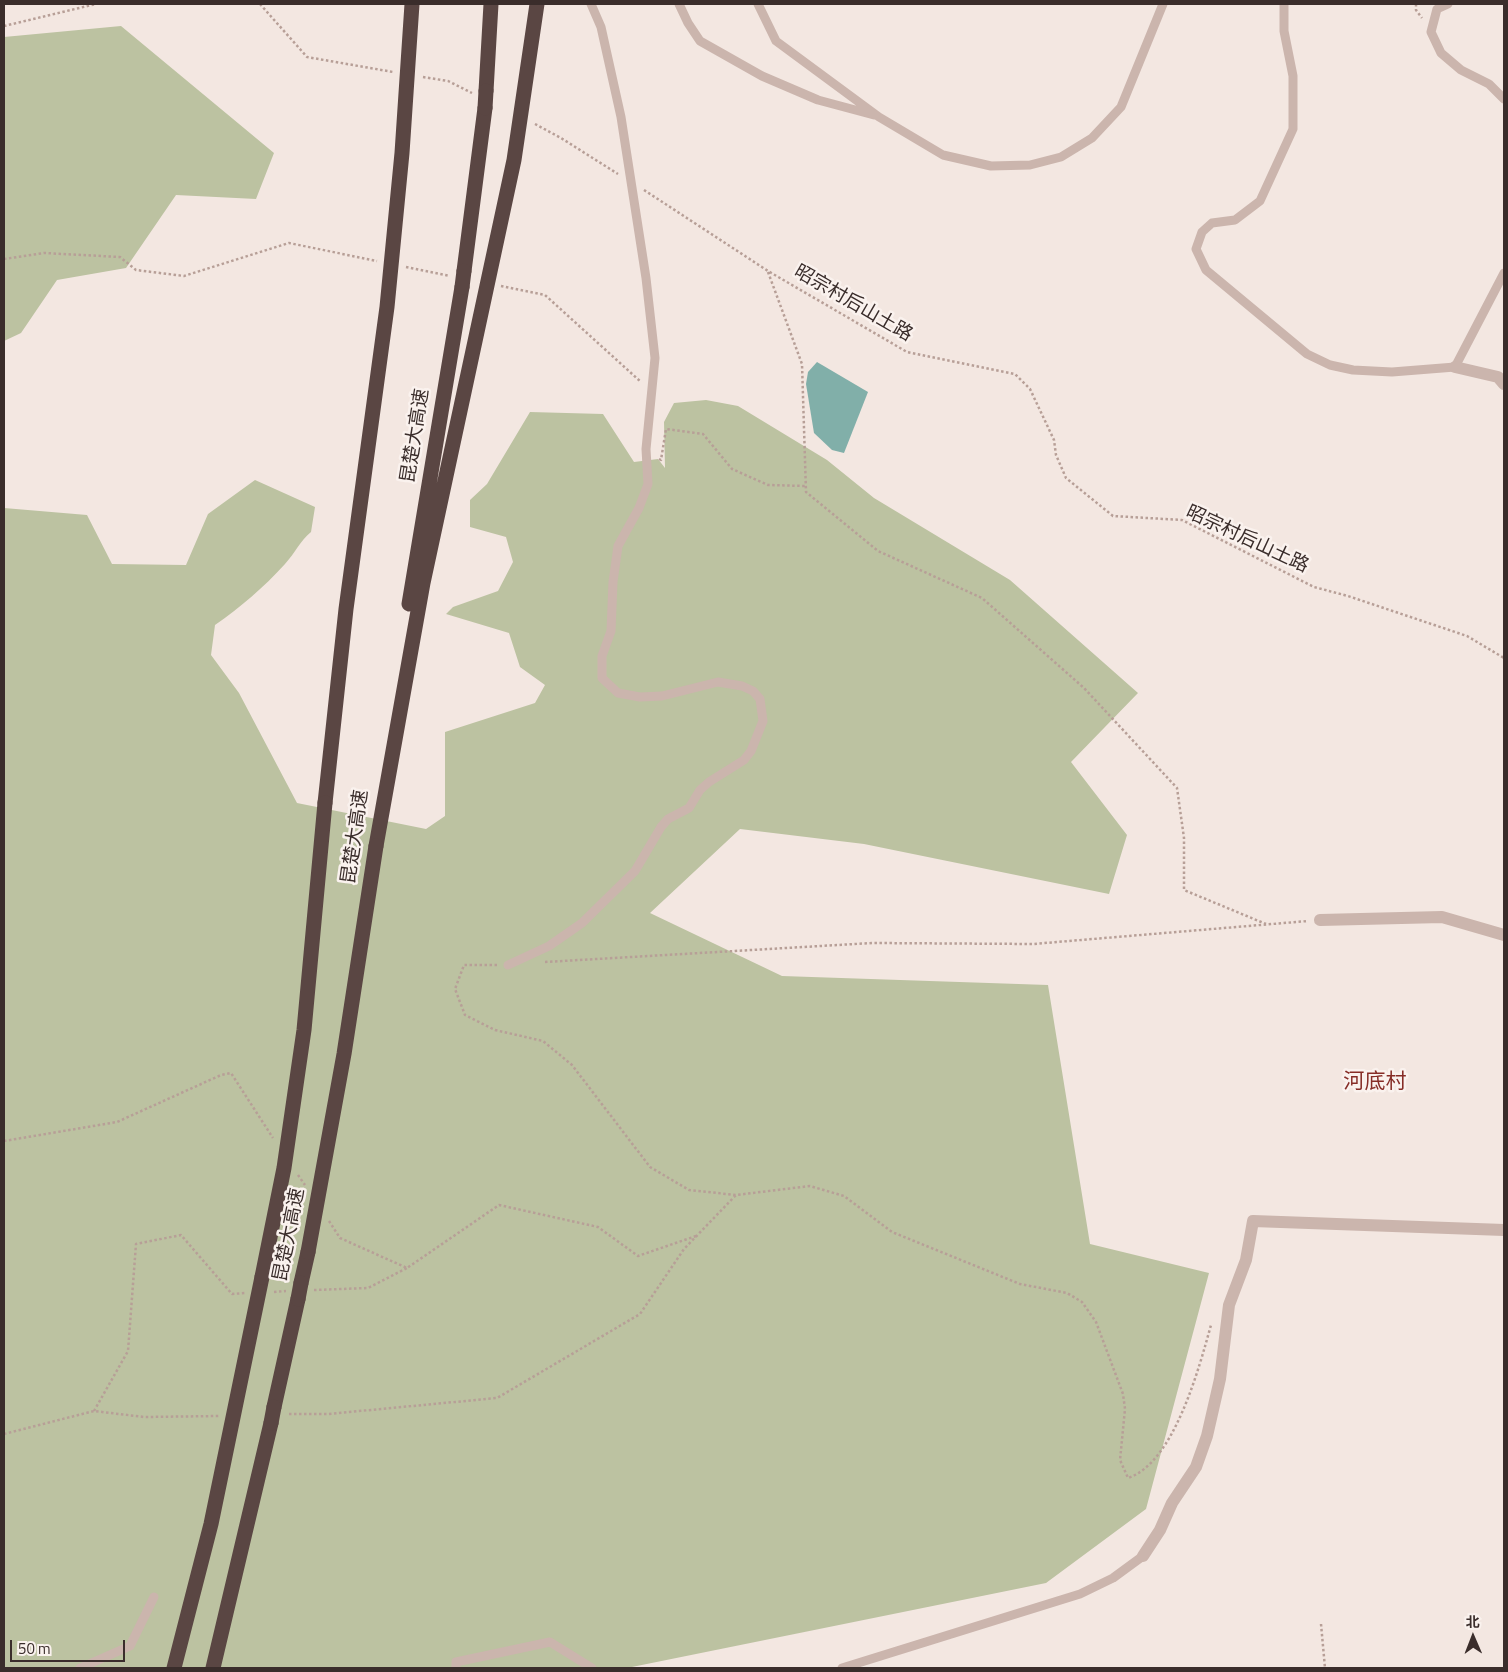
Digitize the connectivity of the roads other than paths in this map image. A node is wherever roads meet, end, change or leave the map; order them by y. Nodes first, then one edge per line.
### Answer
1 (412, 4) edge
2 (491, 4) edge
3 (537, 4) edge
4 (591, 4) edge
5 (679, 4) edge
6 (758, 4) edge
7 (1163, 4) edge
8 (1284, 4) edge
9 (1448, 4) edge
10 (1504, 99) edge
11 (879, 117) junction
12 (1504, 273) edge
13 (1456, 367) junction
14 (1504, 384) edge
15 (376, 846) junction
16 (1320, 920) road end
17 (1504, 935) edge
18 (508, 964) road end
19 (1504, 1230) edge
20 (1144, 1556) joint
21 (154, 1597) dead end
22 (80, 1668) edge
23 (174, 1668) edge
24 (213, 1668) edge
25 (456, 1668) edge
26 (592, 1668) edge
27 (842, 1668) edge

1 - 23 highway, 昆楚大高速, bridge
2 - 15 highway, 昆楚大高速
3 - 15 highway
4 - 18 lane
5 - 11 lane
6 - 11 lane
7 - 11 lane
8 - 13 lane
9 - 10 lane
12 - 13 lane
13 - 14 street
15 - 24 highway, 昆楚大高速, bridge
16 - 17 street
19 - 20 street
20 - 27 lane
21 - 22 lane
25 - 26 lane

